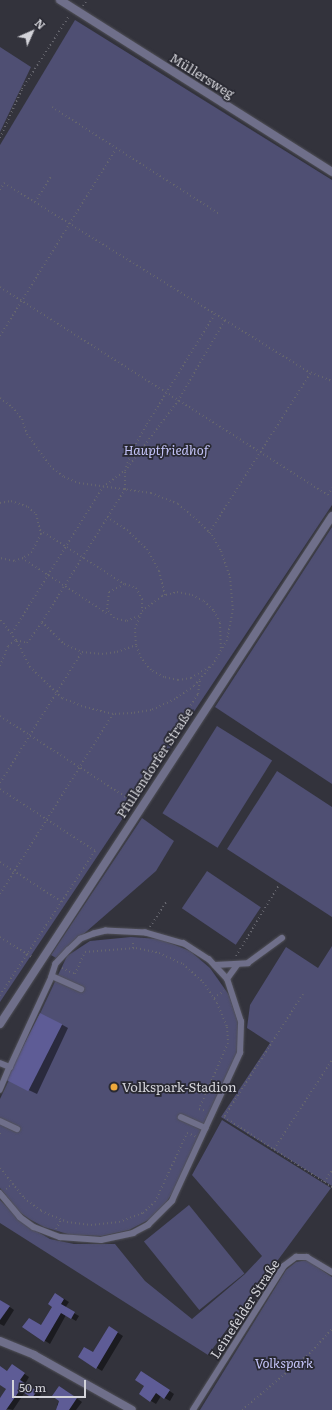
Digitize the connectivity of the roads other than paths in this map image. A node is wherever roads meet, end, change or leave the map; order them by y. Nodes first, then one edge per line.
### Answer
1 (60, 0) edge
2 (332, 172) edge
3 (332, 516) edge
4 (282, 938) dead end
5 (215, 965) junction
6 (238, 965) junction
7 (52, 976) junction
8 (227, 979) junction
9 (81, 989) dead end
10 (0, 1024) edge
11 (0, 1063) edge
12 (10, 1067) junction
13 (0, 1090) edge
14 (181, 1117) dead end
15 (0, 1121) edge
16 (206, 1128) junction
17 (17, 1129) dead end
18 (0, 1193) edge
19 (332, 1272) edge
20 (0, 1341) edge
21 (132, 1410) edge
22 (194, 1410) edge

1 - 2 street, Müllersweg
3 - 10 street, Pfullendorfer Straße
4 - 6 lane
5 - 6 lane
5 - 7 lane
5 - 8 lane
6 - 8 lane
7 - 9 lane
7 - 12 lane
8 - 16 lane
11 - 12 lane
12 - 13 lane
14 - 16 lane
15 - 17 lane
16 - 18 lane
19 - 22 lane, Leinefelder Straße
20 - 21 street

